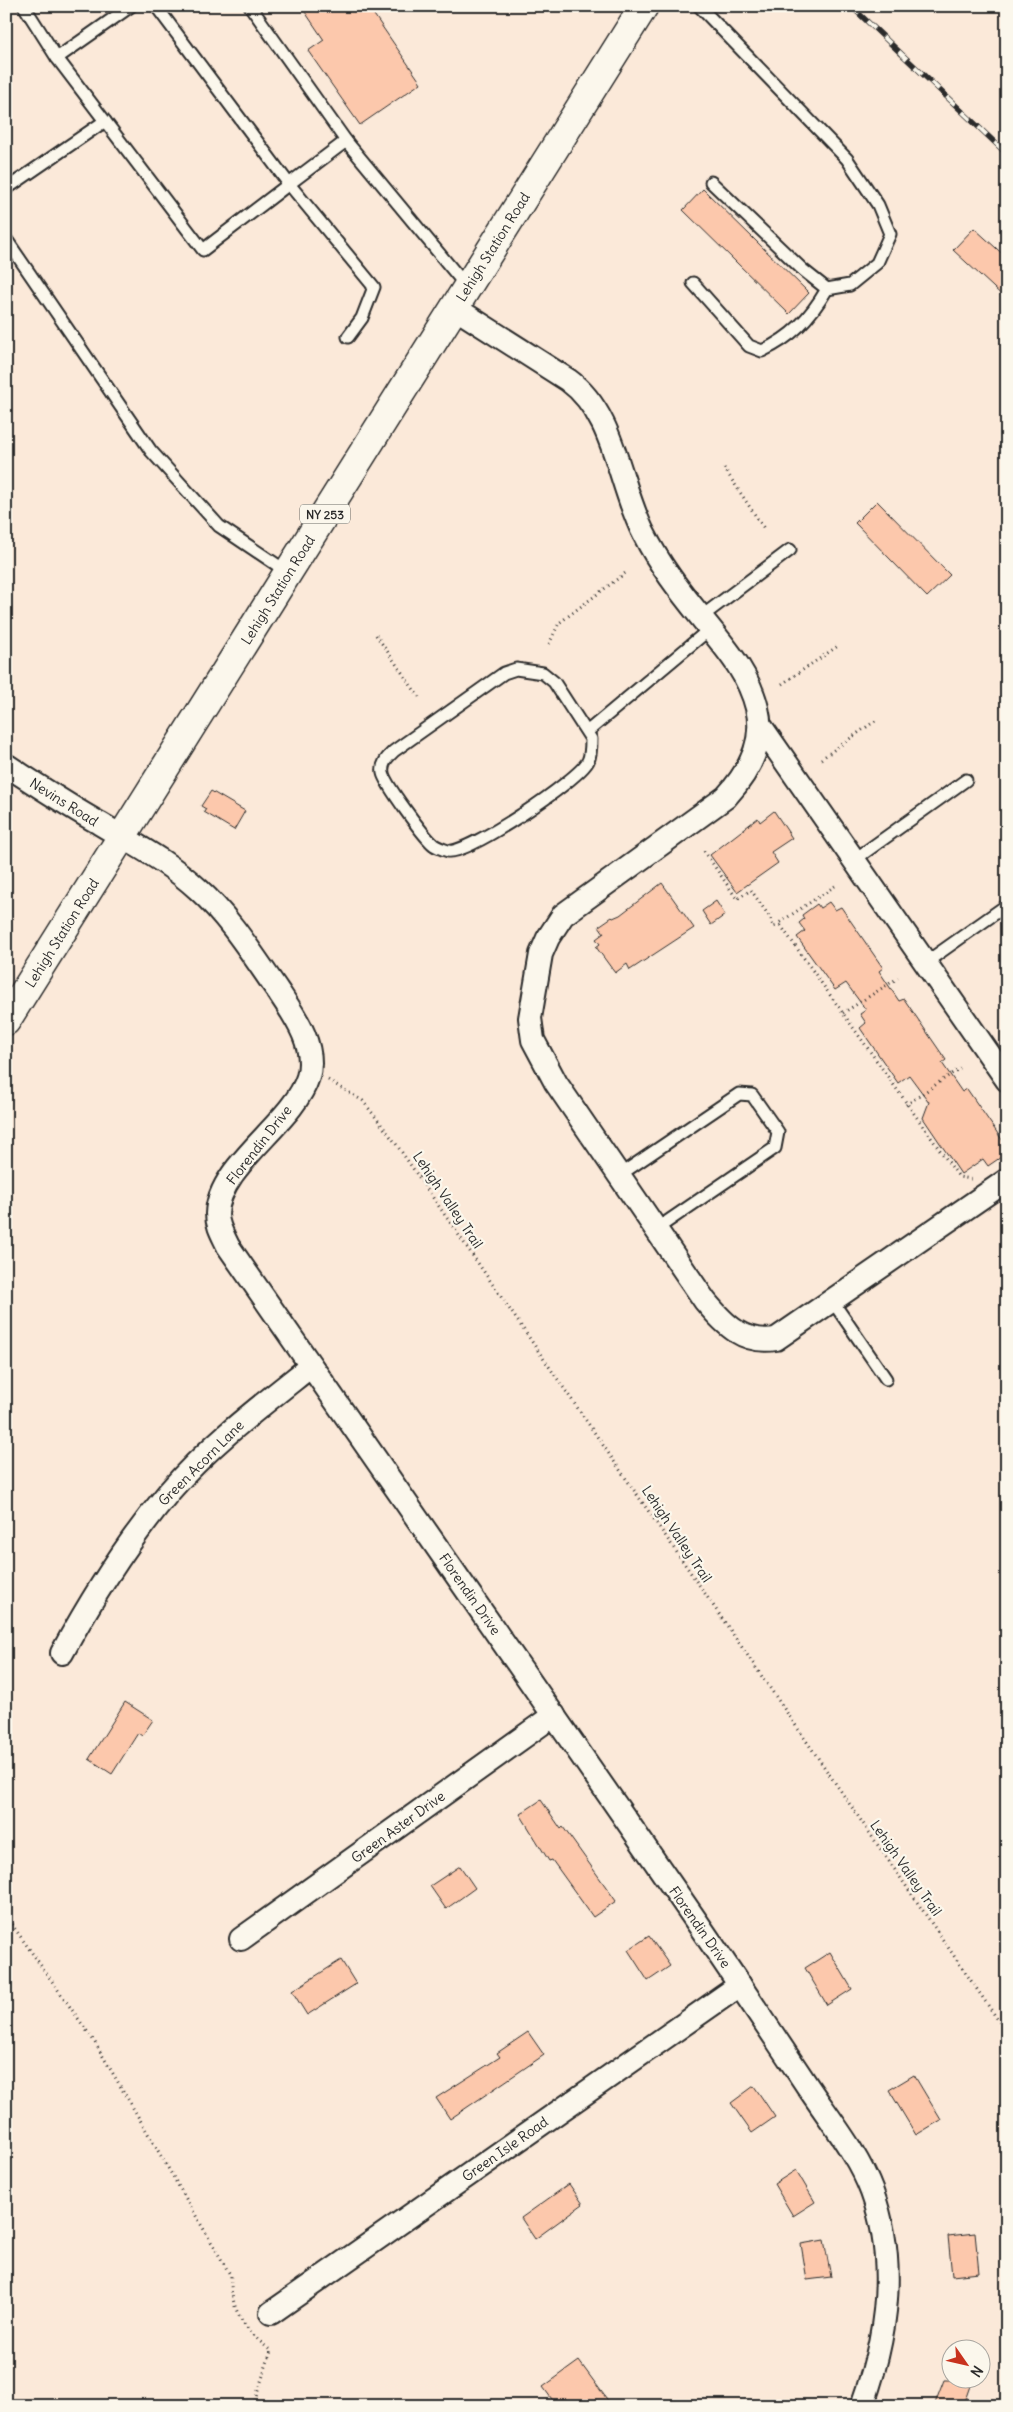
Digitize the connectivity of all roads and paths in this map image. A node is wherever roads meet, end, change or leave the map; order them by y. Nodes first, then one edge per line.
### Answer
1 (24, 6) edge
2 (131, 6) edge
3 (156, 6) edge
4 (250, 6) edge
5 (699, 6) edge
6 (637, 9) edge
7 (57, 58) junction
8 (104, 121) junction
9 (346, 142) junction
10 (711, 182) dead end
11 (289, 184) junction
12 (6, 189) edge
13 (6, 239) edge
14 (693, 283) dead end
15 (826, 289) junction
16 (461, 298) junction
17 (348, 337) dead end
18 (724, 468) dead end
19 (765, 530) dead end
20 (790, 550) dead end
21 (628, 571) dead end
22 (288, 573) junction
23 (706, 623) junction
24 (376, 635) dead end
25 (549, 644) dead end
26 (838, 646) dead end
27 (782, 684) dead end
28 (418, 697) dead end
29 (878, 719) dead end
30 (760, 725) junction
31 (588, 731) junction
32 (821, 759) dead end
33 (6, 765) edge
34 (966, 780) dead end
35 (122, 837) junction
36 (704, 851) dead end
37 (854, 860) junction
38 (834, 886) dead end
39 (1007, 905) edge
40 (781, 925) junction
41 (925, 963) junction
42 (898, 978) dead end
43 (843, 1013) junction
44 (6, 1021) edge
45 (309, 1068) junction
46 (960, 1068) dead end
47 (1003, 1068) edge
48 (906, 1104) junction
49 (618, 1176) junction
50 (976, 1180) dead end
51 (1007, 1180) edge
52 (654, 1230) junction
53 (833, 1302) junction
54 (311, 1366) junction
55 (886, 1379) dead end
56 (62, 1653) dead end
57 (554, 1715) junction
58 (6, 1916) edge
59 (241, 1939) dead end
60 (740, 1985) junction
61 (1007, 2033) edge
62 (271, 2313) dead end
63 (253, 2406) edge
64 (862, 2406) edge

1 - 7 lane
2 - 7 lane
3 - 11 lane
4 - 9 lane
5 - 15 lane
6 - 16 main road, Lehigh Station Road / NY 253
7 - 8 lane
8 - 11 lane
8 - 12 lane
9 - 11 lane
9 - 16 lane
10 - 15 lane
11 - 17 lane
13 - 22 lane
14 - 15 lane
16 - 22 main road, Lehigh Station Road / NY 253
16 - 23 street
18 - 19 path
20 - 23 lane
21 - 25 path
22 - 35 main road, Lehigh Station Road / NY 253
23 - 30 street
23 - 31 lane
24 - 28 path
26 - 27 path
29 - 32 path
30 - 37 street
30 - 49 street
31 - 31 lane
33 - 35 street, Nevins Road
34 - 37 lane
35 - 44 main road, Lehigh Station Road / NY 253
35 - 45 street, Florendin Drive
36 - 40 path
37 - 41 street
38 - 40 path
39 - 41 lane
40 - 43 path
41 - 47 street
42 - 43 path
43 - 48 path
45 - 54 street, Florendin Drive
45 - 61 path, Lehigh Valley Trail
46 - 48 path
48 - 50 path
49 - 52 street
49 - 52 lane
51 - 53 street
52 - 53 street
53 - 55 lane
54 - 56 street, Green Acorn Lane
54 - 57 street, Florendin Drive
57 - 59 street, Green Aster Drive
57 - 60 street, Florendin Drive
58 - 63 path
60 - 62 street, Green Isle Road
60 - 64 street, Florendin Drive

